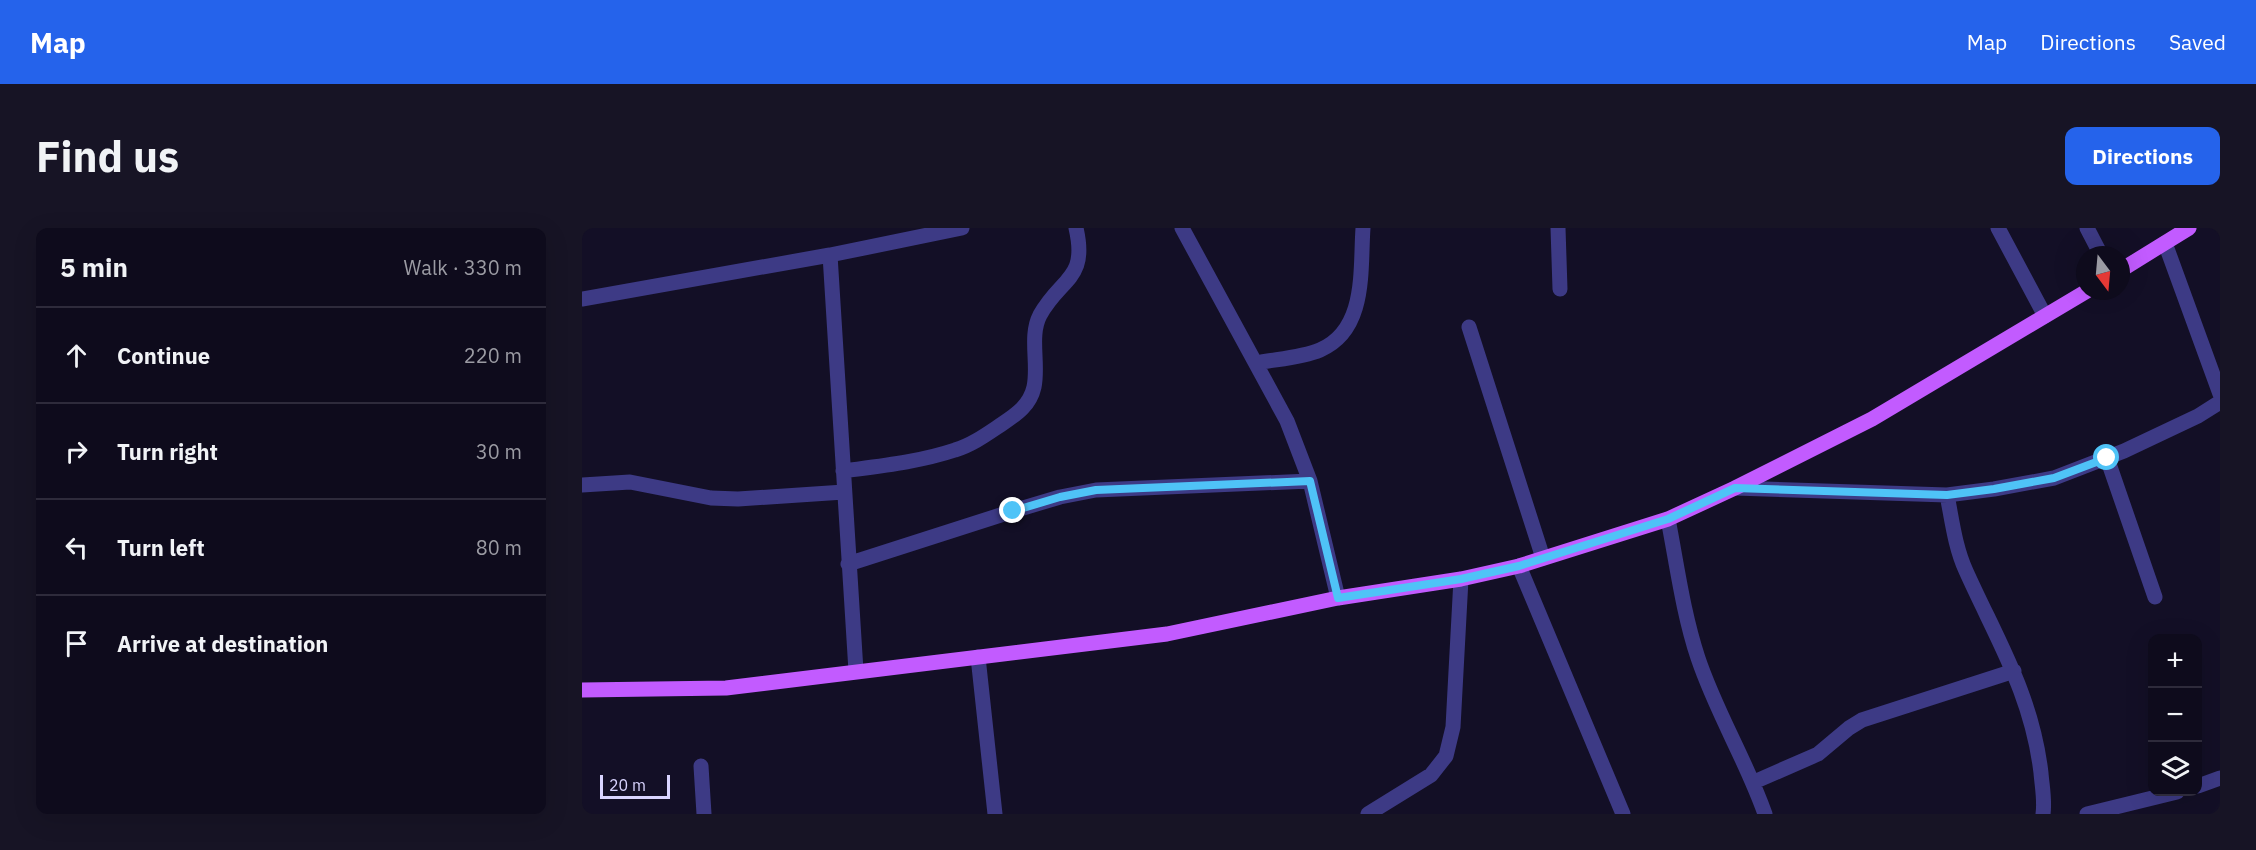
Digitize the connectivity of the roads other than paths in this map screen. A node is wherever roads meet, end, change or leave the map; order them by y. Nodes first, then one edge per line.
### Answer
1 (962, 228) edge
2 (1076, 228) edge
3 (1182, 228) edge
4 (1363, 228) edge
5 (1558, 228) edge
6 (1998, 228) edge
7 (2087, 228) edge
8 (2189, 228) edge
9 (2165, 243) junction
10 (2096, 246) edge
11 (830, 255) junction
12 (2130, 264) edge
13 (1560, 289) dead end
14 (2076, 298) edge
15 (582, 299) edge
16 (2045, 316) junction
17 (1469, 327) dead end
18 (1256, 363) junction
19 (2220, 394) edge
20 (2220, 402) edge
21 (2107, 458) junction
22 (843, 471) junction
23 (1310, 481) junction
24 (582, 486) edge
25 (1735, 488) junction
26 (844, 492) junction
27 (1947, 495) junction
28 (1668, 519) junction
29 (1543, 558) junction
30 (848, 564) junction
31 (1519, 566) junction
32 (1461, 579) junction
33 (2155, 597) dead end
34 (1338, 598) junction
35 (978, 657) junction
36 (856, 671) junction
37 (2014, 671) junction
38 (582, 690) edge
39 (701, 766) dead end
40 (2220, 778) edge
41 (1754, 783) junction
42 (2202, 785) edge
43 (2161, 796) edge
44 (704, 814) edge
45 (995, 814) edge
46 (1368, 814) edge
47 (1623, 814) edge
48 (1765, 814) edge
49 (2043, 814) edge
50 (2087, 814) edge

1 - 11 street
2 - 22 street
3 - 18 street
4 - 18 street
5 - 13 street
6 - 16 street
7 - 10 street
8 - 9 main road
9 - 12 main road
9 - 19 street
11 - 15 street
11 - 22 street
14 - 16 main road
16 - 25 main road
17 - 29 street
18 - 23 street
20 - 21 street
21 - 27 street
21 - 33 street
22 - 26 street
23 - 30 street
23 - 34 street
24 - 26 street
25 - 27 street
25 - 28 main road
26 - 30 street
27 - 37 street
28 - 29 main road
28 - 41 street
29 - 31 main road
30 - 36 street
31 - 32 main road
31 - 47 street
32 - 34 main road
32 - 46 street
34 - 35 main road
35 - 36 main road
35 - 45 street
36 - 38 main road
37 - 41 street
37 - 49 street
39 - 44 street
40 - 42 street
41 - 48 street
43 - 50 street

